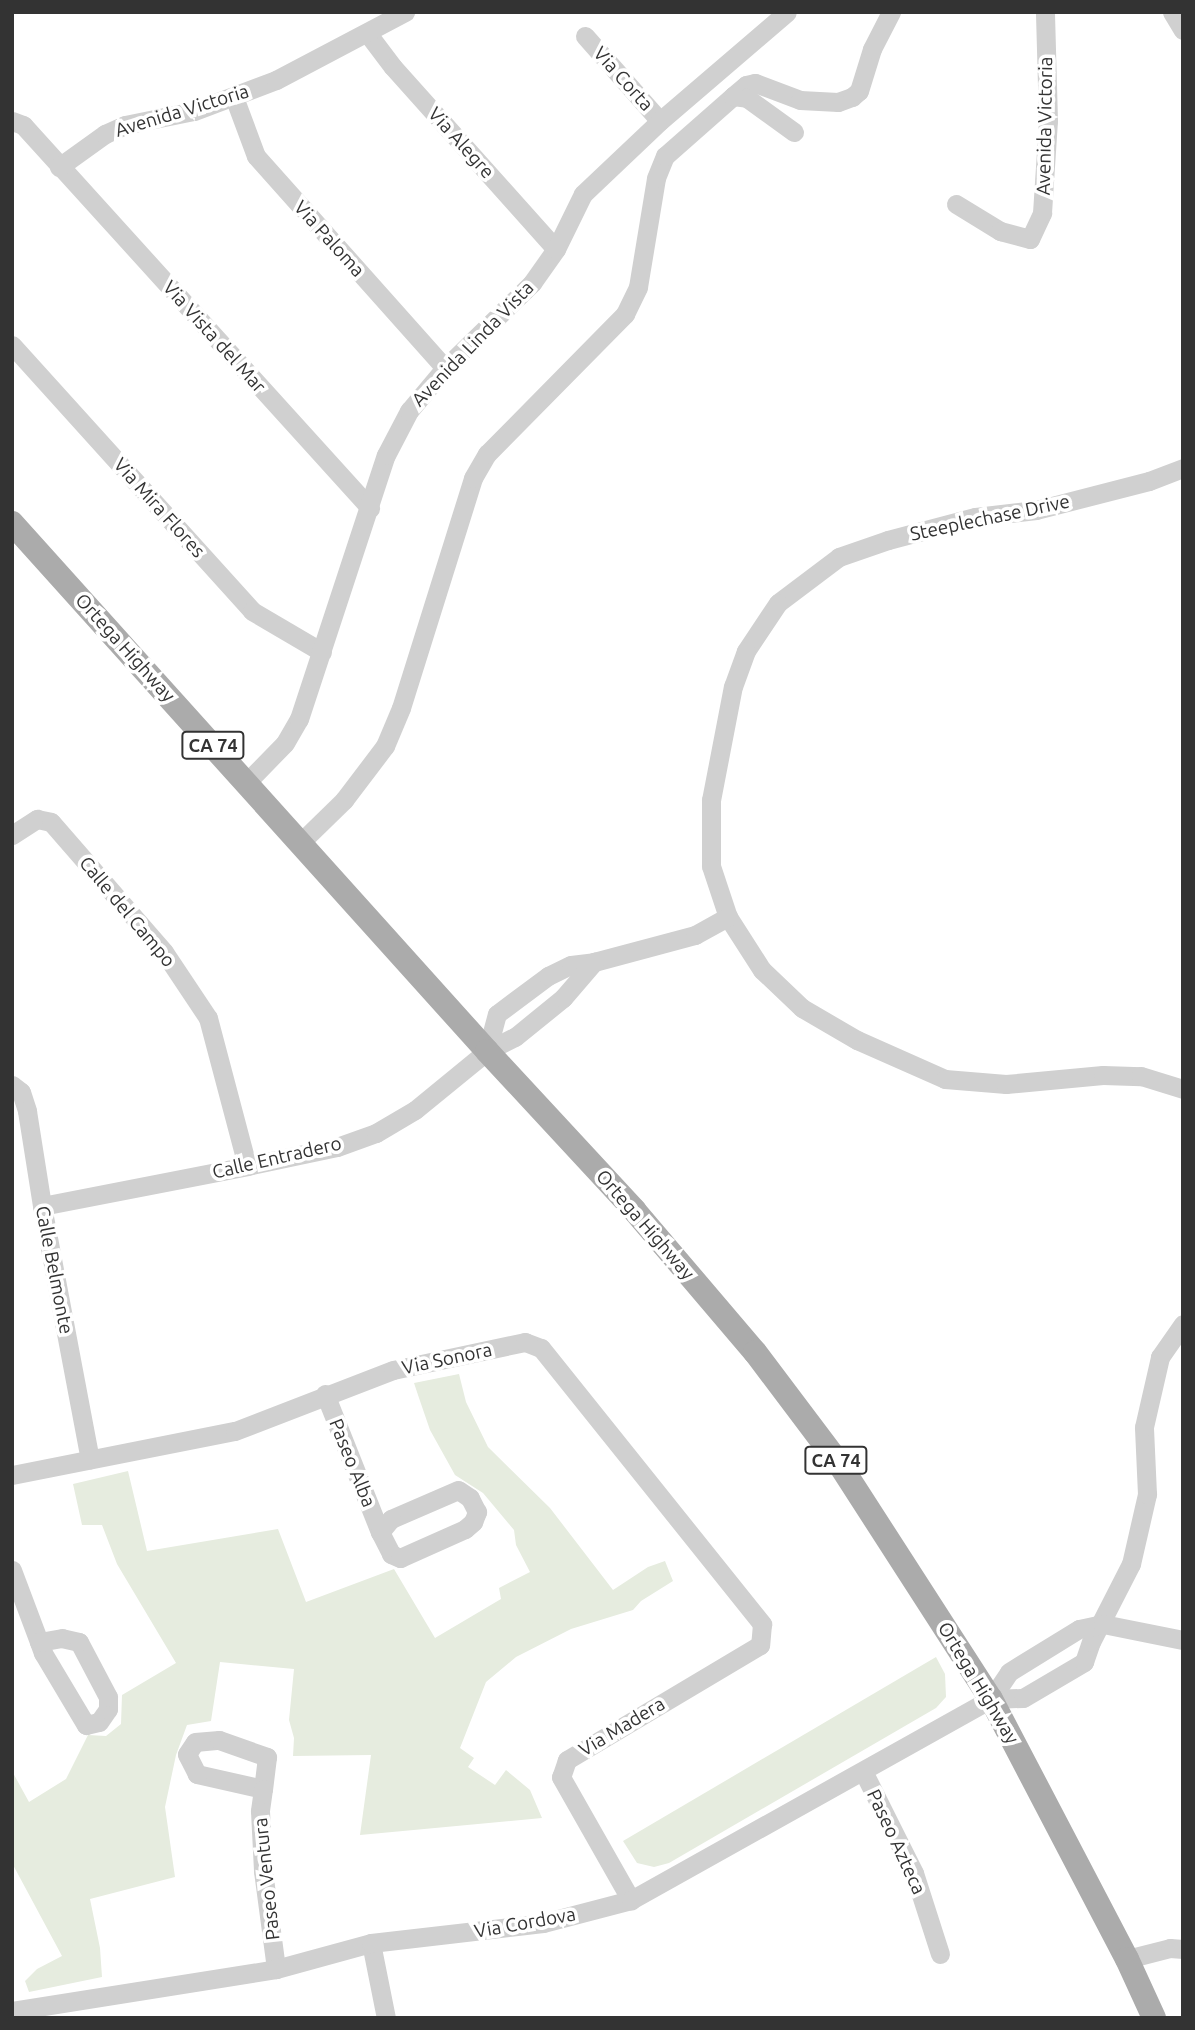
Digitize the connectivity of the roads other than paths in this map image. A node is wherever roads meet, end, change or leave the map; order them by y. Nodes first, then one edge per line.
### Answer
1 (405, 12) edge
2 (787, 12) edge
3 (891, 12) edge
4 (1045, 12) edge
5 (1172, 12) edge
6 (1183, 30) edge
7 (368, 34) junction
8 (585, 36) dead end
9 (733, 96) junction
10 (234, 97) junction
11 (12, 121) edge
12 (660, 121) junction
13 (794, 132) dead end
14 (59, 167) junction
15 (957, 204) dead end
16 (556, 250) junction
17 (12, 345) edge
18 (445, 368) junction
19 (1183, 468) edge
20 (370, 508) junction
21 (12, 523) edge
22 (322, 652) junction
23 (247, 782) junction
24 (12, 835) edge
25 (300, 843) junction
26 (728, 917) junction
27 (594, 962) junction
28 (548, 976) junction
29 (563, 998) junction
30 (487, 1051) junction
31 (12, 1085) edge
32 (1183, 1089) edge
33 (247, 1167) junction
34 (42, 1206) junction
35 (1183, 1324) edge
36 (325, 1394) junction
37 (90, 1460) junction
38 (12, 1475) edge
39 (380, 1532) junction
40 (12, 1570) edge
41 (762, 1624) joint
42 (1103, 1624) junction
43 (1183, 1640) edge
44 (39, 1642) dead end
45 (991, 1699) junction
46 (863, 1771) junction
47 (263, 1788) dead end
48 (631, 1900) junction
49 (372, 1943) junction
50 (1183, 1949) edge
51 (940, 1954) dead end
52 (1127, 1959) junction
53 (276, 1969) junction
54 (12, 2011) edge
55 (386, 2018) edge
56 (1154, 2018) edge

1 - 7 street, Avenida Victoria
2 - 12 street, Avenida Linda Vista
3 - 9 street
4 - 15 street, Avenida Victoria
5 - 6 street
7 - 10 street, Avenida Victoria
7 - 16 street, Via Alegre
8 - 12 street, Via Corta
9 - 13 street
9 - 25 street
10 - 14 street, Avenida Victoria
10 - 18 street, Via Paloma
11 - 14 street
12 - 16 street, Avenida Linda Vista
14 - 20 street, Via Vista del Mar
16 - 18 street, Avenida Linda Vista
17 - 22 street, Via Mira Flores
18 - 20 street, Avenida Linda Vista
19 - 26 street, Steeplechase Drive
20 - 22 street, Avenida Linda Vista
21 - 23 main road, Ortega Highway / CA 74
22 - 23 street, Avenida Linda Vista
23 - 25 main road, Ortega Highway / CA 74
24 - 33 street, Calle del Campo
25 - 30 main road, Ortega Highway / CA 74
26 - 27 street
26 - 32 street, Steeplechase Drive
27 - 28 street
27 - 29 street, Calle Entradero
28 - 29 street
28 - 30 street
29 - 30 street, Calle Entradero
30 - 33 street, Calle Entradero
30 - 45 main road, Ortega Highway / CA 74
31 - 34 street, Calle Belmonte
33 - 34 street, Calle Entradero
34 - 37 street, Calle Belmonte
35 - 42 street
36 - 37 street, Via Sonora
36 - 39 street, Paseo Alba
36 - 41 street, Via Sonora
37 - 38 street, Via Sonora
39 - 39 street, Paseo Alba
40 - 44 street
41 - 48 street, Via Madera
42 - 43 street
42 - 45 street
42 - 45 street
45 - 46 street, Via Cordova
45 - 52 main road, Ortega Highway / CA 74
46 - 48 street, Via Cordova
46 - 51 street, Paseo Azteca
47 - 53 street, Paseo Ventura
48 - 49 street, Via Cordova
49 - 53 street, Via Cordova
49 - 55 street
50 - 52 street
52 - 56 main road, Ortega Highway / CA 74
53 - 54 street, Via Cordova

